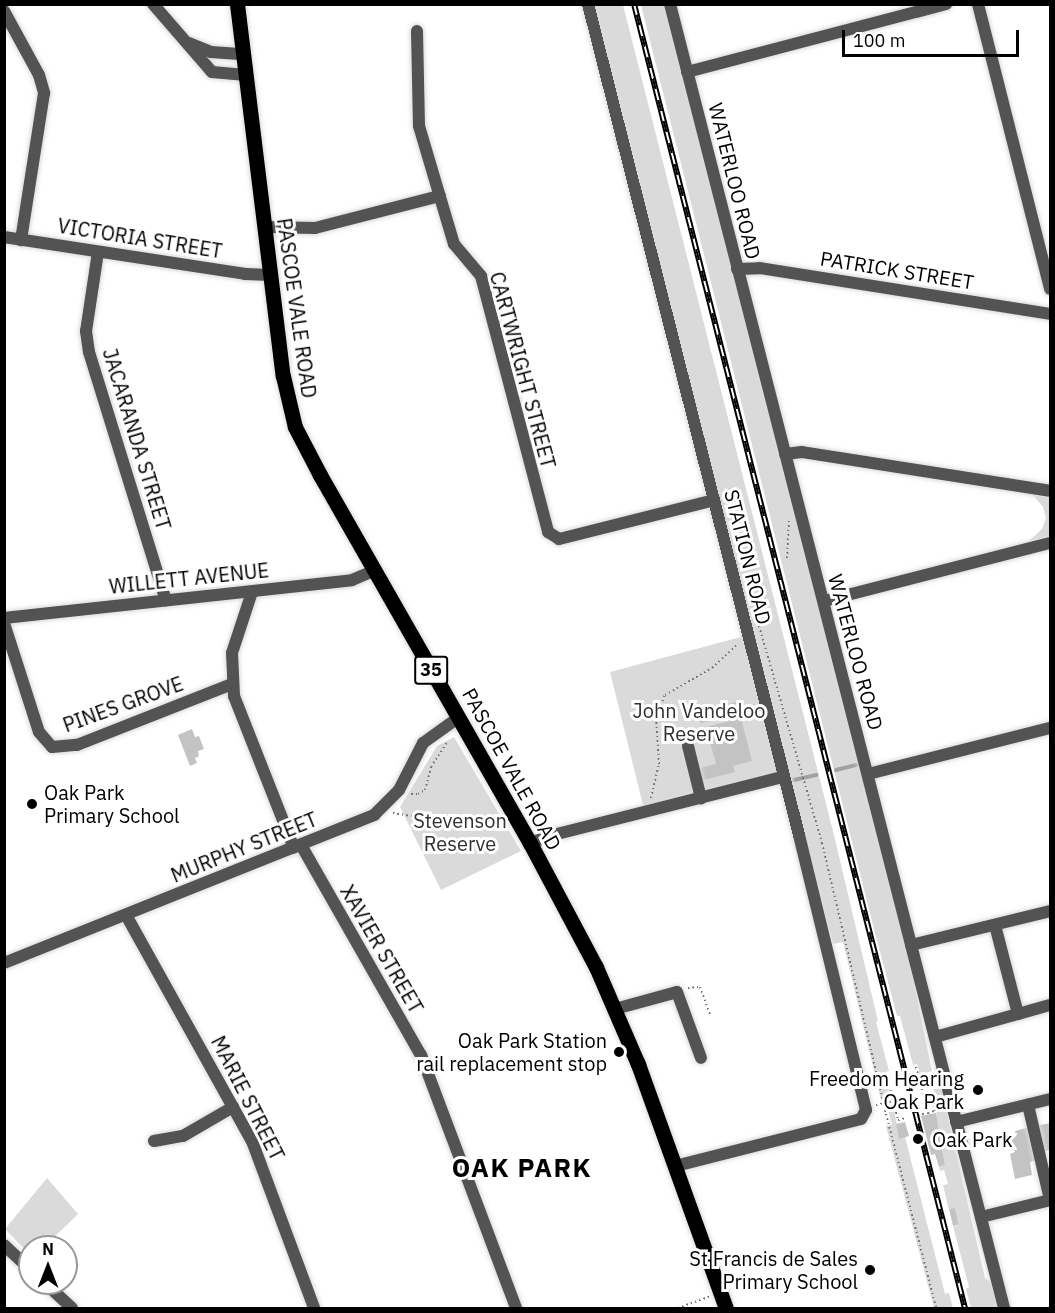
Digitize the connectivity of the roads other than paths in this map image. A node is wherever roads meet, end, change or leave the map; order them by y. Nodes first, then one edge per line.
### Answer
1 (153, 4) edge
2 (237, 4) edge
3 (588, 4) edge
4 (670, 4) edge
5 (946, 4) edge
6 (978, 4) edge
7 (4, 11) edge
8 (417, 31) dead end
9 (186, 42) junction
10 (243, 54) junction
11 (687, 72) junction
12 (246, 75) junction
13 (440, 196) junction
14 (265, 227) junction
15 (4, 237) edge
16 (21, 240) junction
17 (98, 252) junction
18 (737, 268) junction
19 (271, 275) junction
20 (1050, 289) edge
21 (1050, 314) edge
22 (785, 454) junction
23 (1050, 491) edge
24 (714, 500) junction
25 (1050, 543) edge
26 (375, 570) junction
27 (252, 592) junction
28 (166, 600) junction
29 (824, 601) junction
30 (4, 618) edge
31 (4, 622) edge
32 (232, 684) junction
33 (459, 717) junction
34 (1050, 728) edge
35 (688, 746) dead end
36 (868, 774) junction
37 (783, 777) junction
38 (701, 798) junction
39 (530, 843) junction
40 (297, 846) junction
41 (1050, 911) edge
42 (126, 915) junction
43 (995, 925) junction
44 (911, 945) junction
45 (4, 963) edge
46 (1050, 1005) edge
47 (615, 1009) junction
48 (1018, 1014) junction
49 (935, 1037) junction
50 (701, 1058) dead end
51 (1050, 1099) edge
52 (1028, 1105) junction
53 (234, 1107) junction
54 (956, 1122) junction
55 (154, 1141) dead end
56 (675, 1166) junction
57 (981, 1217) junction
58 (4, 1245) edge
59 (18, 1258) edge
60 (58, 1295) edge
61 (72, 1308) edge
62 (314, 1308) edge
63 (516, 1308) edge
64 (726, 1308) edge
65 (1004, 1308) edge

1 - 9 street
2 - 10 main road, PASCOE VALE ROAD / 35
3 - 24 street, STATION ROAD
4 - 11 street, WATERLOO ROAD
5 - 11 street
6 - 20 street
7 - 16 street
8 - 13 street
9 - 10 street
9 - 12 street
10 - 12 main road, PASCOE VALE ROAD / 35
11 - 18 street, WATERLOO ROAD
12 - 14 main road, PASCOE VALE ROAD / 35
13 - 14 street
13 - 24 street, CARTWRIGHT STREET
14 - 19 main road, PASCOE VALE ROAD / 35
15 - 16 street, VICTORIA STREET
16 - 17 street, VICTORIA STREET
17 - 19 street, VICTORIA STREET
17 - 28 street, JACARANDA STREET
18 - 21 street, PATRICK STREET
18 - 22 street, WATERLOO ROAD
19 - 26 main road, PASCOE VALE ROAD / 35
22 - 23 street
22 - 29 street, WATERLOO ROAD
24 - 37 street, STATION ROAD
25 - 29 street
26 - 27 street, WILLETT AVENUE
26 - 33 main road, PASCOE VALE ROAD / 35
27 - 28 street, WILLETT AVENUE
27 - 32 street, XAVIER STREET
28 - 30 street, WILLETT AVENUE
29 - 36 street, WATERLOO ROAD
31 - 32 street, PINES GROVE
32 - 40 street, XAVIER STREET
33 - 39 main road, PASCOE VALE ROAD / 35
33 - 40 street, MURPHY STREET
34 - 36 street
35 - 38 street
36 - 44 street, WATERLOO ROAD
37 - 38 street
37 - 56 street, STATION ROAD
38 - 39 street
39 - 47 main road, PASCOE VALE ROAD / 35
40 - 42 street, MURPHY STREET
40 - 63 street, XAVIER STREET
41 - 43 street
42 - 45 street, MURPHY STREET
42 - 53 street, MARIE STREET
43 - 44 street
43 - 48 street
44 - 49 street, WATERLOO ROAD
46 - 48 street
47 - 50 street
47 - 56 main road, PASCOE VALE ROAD / 35
48 - 49 street
49 - 54 street, WATERLOO ROAD
51 - 52 street
52 - 54 street
52 - 57 street
53 - 55 street
53 - 62 street, MARIE STREET
54 - 57 street, WATERLOO ROAD
56 - 64 main road, PASCOE VALE ROAD / 35
57 - 65 street, WATERLOO ROAD
58 - 59 street
60 - 61 street

